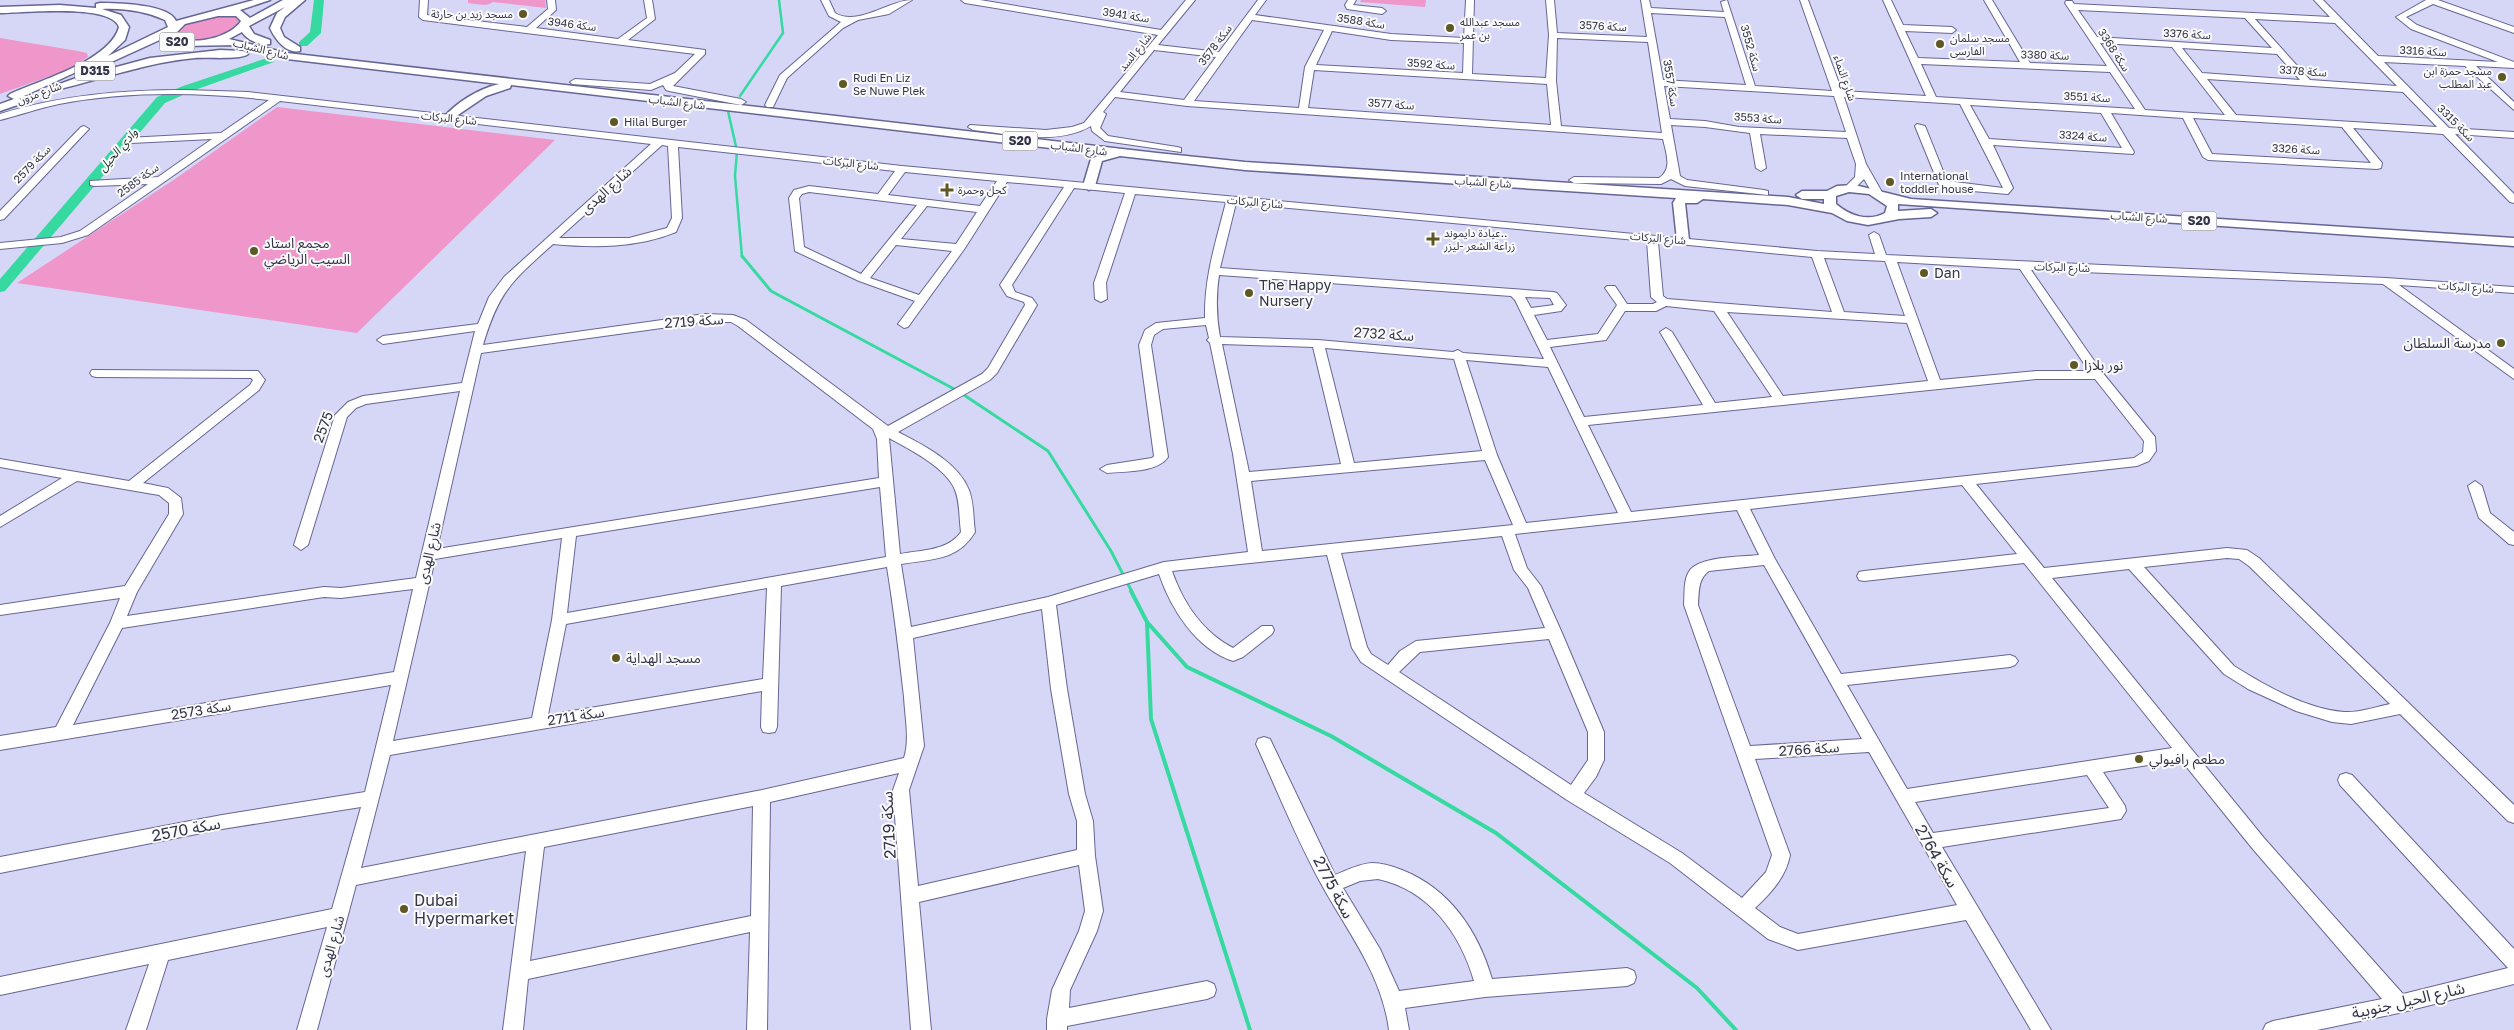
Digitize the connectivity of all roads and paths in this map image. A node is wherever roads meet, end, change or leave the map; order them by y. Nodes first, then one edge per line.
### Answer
1 (14, 0) edge
2 (112, 0) edge
3 (116, 0) edge
4 (265, 0) edge
5 (292, 0) edge
6 (300, 0) edge
7 (424, 0) edge
8 (551, 0) edge
9 (648, 0) edge
10 (825, 0) edge
11 (908, 0) edge
12 (965, 0) edge
13 (1262, 0) edge
14 (1352, 0) edge
15 (1470, 0) edge
16 (1550, 0) edge
17 (1645, 0) edge
18 (1804, 0) edge
19 (1887, 0) edge
20 (1988, 0) edge
21 (2140, 0) edge
22 (2318, 0) edge
23 (74, 1) edge
24 (135, 1) edge
25 (1191, 1) edge
26 (2431, 1) edge
27 (1726, 2) dead end
28 (0, 3) edge
29 (2070, 4) edge
30 (0, 9) edge
31 (1646, 10) junction
32 (1382, 11) dead end
33 (2147, 11) junction
34 (213, 13) junction
35 (1729, 15) junction
36 (1251, 16) junction
37 (2248, 16) junction
38 (2336, 20) junction
39 (848, 21) junction
40 (245, 25) junction
41 (1129, 27) junction
42 (1330, 27) junction
43 (1900, 28) junction
44 (171, 30) junction
45 (529, 30) junction
46 (1952, 30) dead end
47 (2514, 30) edge
48 (1164, 33) junction
49 (1553, 35) junction
50 (1652, 40) junction
51 (2094, 40) junction
52 (208, 41) junction
53 (621, 41) junction
54 (1468, 41) junction
55 (193, 43) junction
56 (2174, 44) junction
57 (1153, 47) junction
58 (296, 49) junction
59 (2279, 51) junction
60 (1221, 55) junction
61 (287, 56) junction
62 (2375, 59) junction
63 (1916, 61) junction
64 (361, 65) junction
65 (2469, 65) junction
66 (2513, 65) edge
67 (2027, 66) junction
68 (1310, 67) junction
69 (2113, 69) junction
70 (678, 75) junction
71 (2200, 76) junction
72 (1467, 77) junction
73 (1551, 81) junction
74 (574, 82) junction
75 (2307, 82) junction
76 (1659, 83) junction
77 (60, 86) junction
78 (1750, 88) junction
79 (2405, 89) junction
80 (1114, 94) junction
81 (1838, 94) junction
82 (14, 96) junction
83 (476, 96) junction
84 (277, 98) junction
85 (1932, 99) junction
86 (668, 100) junction
87 (0, 101) edge
88 (1963, 101) junction
89 (741, 102) junction
90 (1186, 103) junction
91 (1106, 104) junction
92 (770, 105) junction
93 (2514, 107) edge
94 (0, 108) edge
95 (2104, 110) junction
96 (1303, 111) junction
97 (2142, 112) junction
98 (2186, 115) junction
99 (0, 117) edge
100 (449, 118) junction
101 (2233, 118) junction
102 (1664, 122) junction
103 (2344, 124) junction
104 (1920, 126) dead end
105 (973, 127) junction
106 (1556, 128) junction
107 (84, 129) dead end
108 (1756, 131) junction
109 (2446, 131) junction
110 (1850, 135) junction
111 (2514, 135) edge
112 (221, 136) junction
113 (1666, 136) junction
114 (131, 140) dead end
115 (659, 142) junction
116 (1986, 142) junction
117 (673, 143) junction
118 (1046, 144) junction
119 (1177, 150) junction
120 (1157, 157) junction
121 (1861, 164) junction
122 (1094, 168) junction
123 (1761, 168) dead end
124 (902, 169) junction
125 (1672, 170) junction
126 (1004, 178) junction
127 (161, 180) junction
128 (1574, 180) junction
129 (94, 183) dead end
130 (1071, 185) junction
131 (1089, 186) junction
132 (1849, 188) junction
133 (1593, 189) junction
134 (1131, 190) junction
135 (1830, 195) junction
136 (1760, 196) junction
137 (1881, 196) junction
138 (881, 197) junction
139 (1232, 200) junction
140 (2514, 200) edge
141 (924, 202) junction
142 (11, 203) junction
143 (0, 204) edge
144 (984, 210) junction
145 (1835, 210) junction
146 (1680, 214) junction
147 (0, 217) edge
148 (1887, 218) junction
149 (1874, 235) dead end
150 (1652, 238) junction
151 (550, 240) junction
152 (1683, 240) junction
153 (893, 241) junction
154 (2510, 241) edge
155 (0, 246) edge
156 (959, 248) junction
157 (2514, 252) edge
158 (1817, 254) junction
159 (1886, 259) junction
160 (2001, 265) junction
161 (2023, 266) junction
162 (2048, 266) junction
163 (1214, 271) junction
164 (2335, 278) junction
165 (863, 279) junction
166 (2033, 280) junction
167 (2386, 281) junction
168 (2444, 285) junction
169 (1612, 288) dead end
170 (2514, 290) edge
171 (1514, 293) junction
172 (921, 299) junction
173 (1101, 299) dead end
174 (1664, 302) junction
175 (1622, 306) junction
176 (1718, 308) junction
177 (2423, 308) junction
178 (1527, 312) junction
179 (1839, 315) junction
180 (1911, 320) junction
181 (1211, 321) junction
182 (904, 324) dead end
183 (483, 326) junction
184 (1666, 332) dead end
185 (383, 340) dead end
186 (1213, 340) junction
187 (1318, 344) junction
188 (1543, 344) junction
189 (476, 350) junction
190 (1458, 354) junction
191 (1553, 364) junction
192 (96, 373) dead end
193 (2098, 375) junction
194 (2514, 375) edge
195 (1935, 384) junction
196 (468, 386) junction
197 (1779, 399) junction
198 (1710, 406) junction
199 (1579, 422) junction
200 (883, 429) junction
201 (1490, 455) junction
202 (3, 466) edge
203 (1349, 468) junction
204 (1107, 469) dead end
205 (75, 476) junction
206 (1243, 477) junction
207 (1965, 480) junction
208 (887, 481) junction
209 (131, 486) junction
210 (2474, 486) dead end
211 (1741, 505) junction
212 (1627, 518) junction
213 (0, 522) edge
214 (1514, 530) junction
215 (570, 532) junction
216 (2514, 540) edge
217 (301, 545) dead end
218 (1333, 550) junction
219 (429, 555) junction
220 (1256, 556) junction
221 (2028, 558) junction
222 (1768, 559) junction
223 (894, 561) junction
224 (2133, 564) junction
225 (1164, 567) junction
226 (2041, 574) junction
227 (1864, 576) dead end
228 (774, 582) junction
229 (422, 583) junction
230 (130, 591) junction
231 (1048, 602) junction
232 (0, 610) edge
233 (559, 620) junction
234 (117, 623) junction
235 (1267, 630) dead end
236 (1555, 633) junction
237 (905, 634) junction
238 (2010, 661) dead end
239 (1389, 674) junction
240 (401, 677) junction
241 (1837, 680) junction
242 (769, 684) junction
243 (2402, 708) junction
244 (539, 722) junction
245 (769, 727) dead end
246 (61, 733) junction
247 (0, 743) edge
248 (1264, 744) dead end
249 (1874, 745) junction
250 (384, 749) junction
251 (1744, 753) junction
252 (2184, 753) junction
253 (909, 764) junction
254 (2091, 768) junction
255 (2346, 780) dead end
256 (1573, 795) junction
257 (762, 796) junction
258 (1903, 797) junction
259 (372, 798) junction
260 (2514, 816) edge
261 (536, 840) junction
262 (1929, 841) junction
263 (1086, 856) junction
264 (0, 865) edge
265 (351, 878) junction
266 (1331, 885) junction
267 (910, 896) junction
268 (1742, 910) junction
269 (1969, 911) junction
270 (339, 916) junction
271 (759, 922) junction
272 (162, 951) junction
273 (2514, 962) edge
274 (520, 972) junction
275 (2514, 975) edge
276 (1627, 977) dead end
277 (0, 986) edge
278 (1485, 988) junction
279 (1207, 990) dead end
280 (1395, 1000) junction
281 (2398, 1004) junction
282 (1057, 1025) edge
283 (136, 1030) edge
284 (308, 1030) edge
285 (513, 1030) edge
286 (757, 1030) edge
287 (921, 1030) edge
288 (1399, 1030) edge
289 (2041, 1030) edge
290 (2273, 1030) edge

1 - 28 main road
2 - 23 main road
3 - 24 main road, S20
4 - 34 main road
5 - 40 main road
6 - 58 main road
7 - 45 street, سكة 3946
8 - 45 street
9 - 53 street
10 - 39 street
11 - 39 street
12 - 41 street, سكة 3941
13 - 36 street, سكة 3578
14 - 32 street
15 - 54 street
16 - 49 street
17 - 31 street, سكة 3557
18 - 81 street, شارع النماء
19 - 43 street
20 - 67 street
21 - 33 street
22 - 38 street, سكة 3315
23 - 28 main road
24 - 34 main road, S20
25 - 41 street
25 - 48 street, شارع السد
26 - 47 street
26 - 66 street
27 - 35 street, سكة 3552
29 - 33 street
29 - 51 street, سكة 3368
30 - 44 main road, S20
30 - 82 main road
31 - 35 street, سكة 3552
31 - 50 street, سكة 3557
33 - 37 street
34 - 40 main road, S20
34 - 44 main road, S20
35 - 78 street, سكة 3552
36 - 42 street, سكة 3588
36 - 60 street, سكة 3578
37 - 38 street
37 - 59 street
38 - 62 street, سكة 3315
39 - 92 street
40 - 52 main road, S20
40 - 58 main road, شارع الشباب / S20
41 - 48 street, سكة 3941
42 - 54 street, سكة 3588
42 - 68 street
43 - 46 street
43 - 63 street
44 - 55 main road, S20
44 - 82 main road, شارع مزون / D315
45 - 53 street, سكة 3946
48 - 57 street, شارع السد
49 - 50 street, سكة 3576
49 - 73 street
50 - 76 street, سكة 3557
51 - 56 street, سكة 3376
51 - 69 street, سكة 3368
52 - 55 main road, S20
52 - 61 main road, شارع الشباب / S20
53 - 70 street, سكة 3946
54 - 72 street
55 - 77 main road, شارع مزون / D315
56 - 59 street, سكة 3376
56 - 71 street
57 - 60 street
57 - 80 street, شارع السد
58 - 74 main road, شارع الشباب / S20
59 - 75 street
60 - 90 street, سكة 3578
61 - 64 main road, شارع الشباب / S20
61 - 77 main road
62 - 65 street, سكة 3316
62 - 79 street, سكة 3315
63 - 67 street, سكة 3380
63 - 85 street
64 - 83 main road
64 - 86 main road, شارع الشباب / S20
65 - 66 street, سكة 3316
65 - 93 street
67 - 69 street, سكة 3380
68 - 72 street, سكة 3592
68 - 96 street
69 - 97 street, سكة 3368
70 - 74 street, سكة 3946
70 - 89 street
71 - 75 street, سكة 3378
71 - 101 street
72 - 73 street, سكة 3592
73 - 106 street
74 - 89 main road, شارع الشباب / S20
75 - 79 street, سكة 3378
76 - 78 street, سكة 3551
76 - 102 street, سكة 3557
77 - 94 main road, شارع مزون / D315
78 - 81 street, سكة 3551
79 - 109 street, سكة 3315
80 - 90 street, سكة 3577
80 - 91 street, شارع السد
81 - 85 street, سكة 3551
81 - 110 street, شارع النماء
82 - 87 main road, شارع مزون / D315
83 - 86 main road
83 - 100 main road
84 - 99 street, شارع البركات
84 - 100 street, شارع البركات
84 - 112 street, سكة 2585
85 - 88 street, سكة 3551
86 - 118 main road, شارع الشباب / S20
88 - 95 street, سكة 3551
88 - 116 street
89 - 92 main road, شارع الشباب / S20
90 - 96 street, سكة 3577
91 - 105 street
91 - 119 street
92 - 105 main road, شارع الشباب / S20
95 - 97 street, سكة 3551
95 - 116 street, سكة 3324
96 - 106 street, سكة 3577
97 - 98 street, سكة 3551
98 - 101 street, سكة 3551
98 - 103 street, سكة 3326
100 - 115 street, شارع البركات
101 - 103 street, سكة 3551
102 - 108 street, سكة 3553
102 - 113 street, سكة 3557
103 - 109 street, سكة 3551
104 - 116 street
105 - 119 main road, شارع الشباب / S20
106 - 113 street, سكة 3577
107 - 142 street, سكة 2579
108 - 110 street, سكة 3553
108 - 123 street
109 - 111 street, سكة 3551
109 - 140 street, سكة 3315
110 - 121 street, شارع النماء
112 - 114 street
112 - 127 street, سكة 2585
113 - 125 street, سكة 3557
115 - 117 street, شارع البركات
115 - 151 street, شارع الهدى
117 - 124 street, شارع البركات
117 - 151 street
118 - 120 main road, شارع الشباب / S20
118 - 122 main road
119 - 128 main road, شارع الشباب / S20
120 - 122 main road
120 - 133 main road, شارع الشباب / S20
121 - 132 street
121 - 137 street, شارع النماء
122 - 131 main road
124 - 126 street, شارع البركات
124 - 138 street
125 - 128 street
125 - 136 street
126 - 130 street, شارع البركات
126 - 144 street
127 - 129 street
127 - 155 street, سكة 2585
128 - 136 main road, شارع الشباب / S20
130 - 131 street, شارع البركات
130 - 200 street
131 - 134 street, شارع البركات
132 - 135 main road, S20
132 - 137 main road, S20
133 - 136 main road, شارع الشباب / S20
133 - 146 main road
134 - 139 street, شارع البركات
134 - 173 street
135 - 136 main road, شارع الشباب / S20
135 - 145 main road
136 - 145 main road, شارع الشباب / S20
136 - 146 main road
137 - 148 main road
137 - 154 main road, شارع الشباب / S20
138 - 141 street
138 - 165 street
139 - 150 street, شارع البركات
139 - 163 street
141 - 144 street
141 - 153 street
142 - 143 street
142 - 147 street, سكة 2579
144 - 156 street
145 - 148 main road, S20
146 - 152 main road
148 - 157 main road, شارع الشباب / S20
149 - 159 street
150 - 152 street, شارع البركات
150 - 174 street
151 - 183 street, شارع الهدى
152 - 158 street, شارع البركات
153 - 156 street
153 - 165 street
156 - 172 street
158 - 159 street, شارع البركات
158 - 179 street
159 - 160 street, شارع البركات
159 - 180 street
160 - 161 street, شارع البركات
160 - 166 street
161 - 162 street, شارع البركات
161 - 166 street
162 - 164 street, شارع البركات
162 - 166 street
163 - 171 street
163 - 181 street
164 - 167 street, شارع البركات
164 - 177 street
165 - 172 street
166 - 193 street
167 - 168 street, شارع البركات
167 - 177 street
168 - 170 street, شارع البركات
168 - 177 street
169 - 175 street
171 - 178 street
171 - 178 street
172 - 182 street
174 - 175 street
174 - 176 street
175 - 188 street
176 - 179 street
176 - 197 street
177 - 194 street
178 - 188 street
179 - 180 street
180 - 195 street
181 - 186 street
181 - 204 street
183 - 185 street
183 - 189 street, شارع الهدى
184 - 198 street
186 - 187 street, سكة 2732
186 - 206 street
187 - 190 street, سكة 2732
187 - 203 street
188 - 191 street
189 - 196 street, شارع الهدى
189 - 200 street, سكة 2719
190 - 191 street, سكة 2732
190 - 201 street
191 - 199 street
192 - 209 street
193 - 195 street
193 - 207 street
195 - 197 street
196 - 217 street, 2575
196 - 219 street, شارع الهدى
197 - 198 street
198 - 199 street
199 - 212 street
200 - 208 street, سكة 2719
200 - 223 street, سكة 2719
201 - 203 street
201 - 214 street
202 - 205 street
203 - 206 street
205 - 209 street
205 - 213 street
206 - 220 street
207 - 211 street
207 - 221 street
208 - 215 street
208 - 223 street, سكة 2719
209 - 230 street
210 - 216 street
211 - 212 street
211 - 222 street, سكة 2764
212 - 214 street
214 - 218 street
214 - 236 street
215 - 219 street
215 - 233 street
218 - 220 street
218 - 239 street
219 - 229 street, شارع الهدى
220 - 225 street
221 - 226 street
221 - 227 street
222 - 241 street, سكة 2764
222 - 251 street
223 - 228 street, سكة 2719
223 - 237 street, سكة 2719
224 - 226 street
224 - 243 street
224 - 243 street
225 - 231 street
225 - 235 street
226 - 252 street
228 - 233 street, سكة 2719
228 - 242 street
229 - 234 street
229 - 240 street, شارع الهدى
230 - 232 street
230 - 234 street
231 - 237 street
231 - 263 street
233 - 244 street
234 - 246 street
236 - 239 street
236 - 256 street
237 - 253 street, سكة 2719
238 - 241 street
239 - 256 street
240 - 246 street, سكة 2573
240 - 250 street, شارع الهدى
241 - 249 street, سكة 2764
242 - 244 street, سكة 2711
242 - 245 street
243 - 260 street
244 - 250 street, سكة 2711
246 - 247 street, سكة 2573
248 - 266 street, سكة 2775
249 - 251 street, سكة 2766
249 - 258 street, سكة 2764
250 - 259 street, شارع الهدى
251 - 268 street
252 - 254 street
252 - 281 street
253 - 257 street
253 - 267 street, سكة 2719
254 - 258 street
254 - 262 street
255 - 273 street
256 - 268 street
257 - 261 street
257 - 271 street
258 - 262 street, سكة 2764
259 - 264 street, سكة 2570
259 - 265 street, شارع الهدى
261 - 265 street
261 - 274 street
262 - 269 street, سكة 2764
263 - 267 street
263 - 282 street
265 - 270 street, شارع الهدى
266 - 278 street
266 - 280 street, سكة 2775
267 - 287 street, سكة 2719
268 - 269 street
269 - 289 street, سكة 2764
270 - 272 street
270 - 284 street, شارع الهدى
271 - 274 street
271 - 286 street
272 - 277 street
272 - 283 street
274 - 285 street
275 - 281 street, شارع الحيل جنوبية
276 - 278 street
278 - 280 street
279 - 282 street
280 - 288 street, سكة 2775
281 - 290 street, شارع الحيل جنوبية

